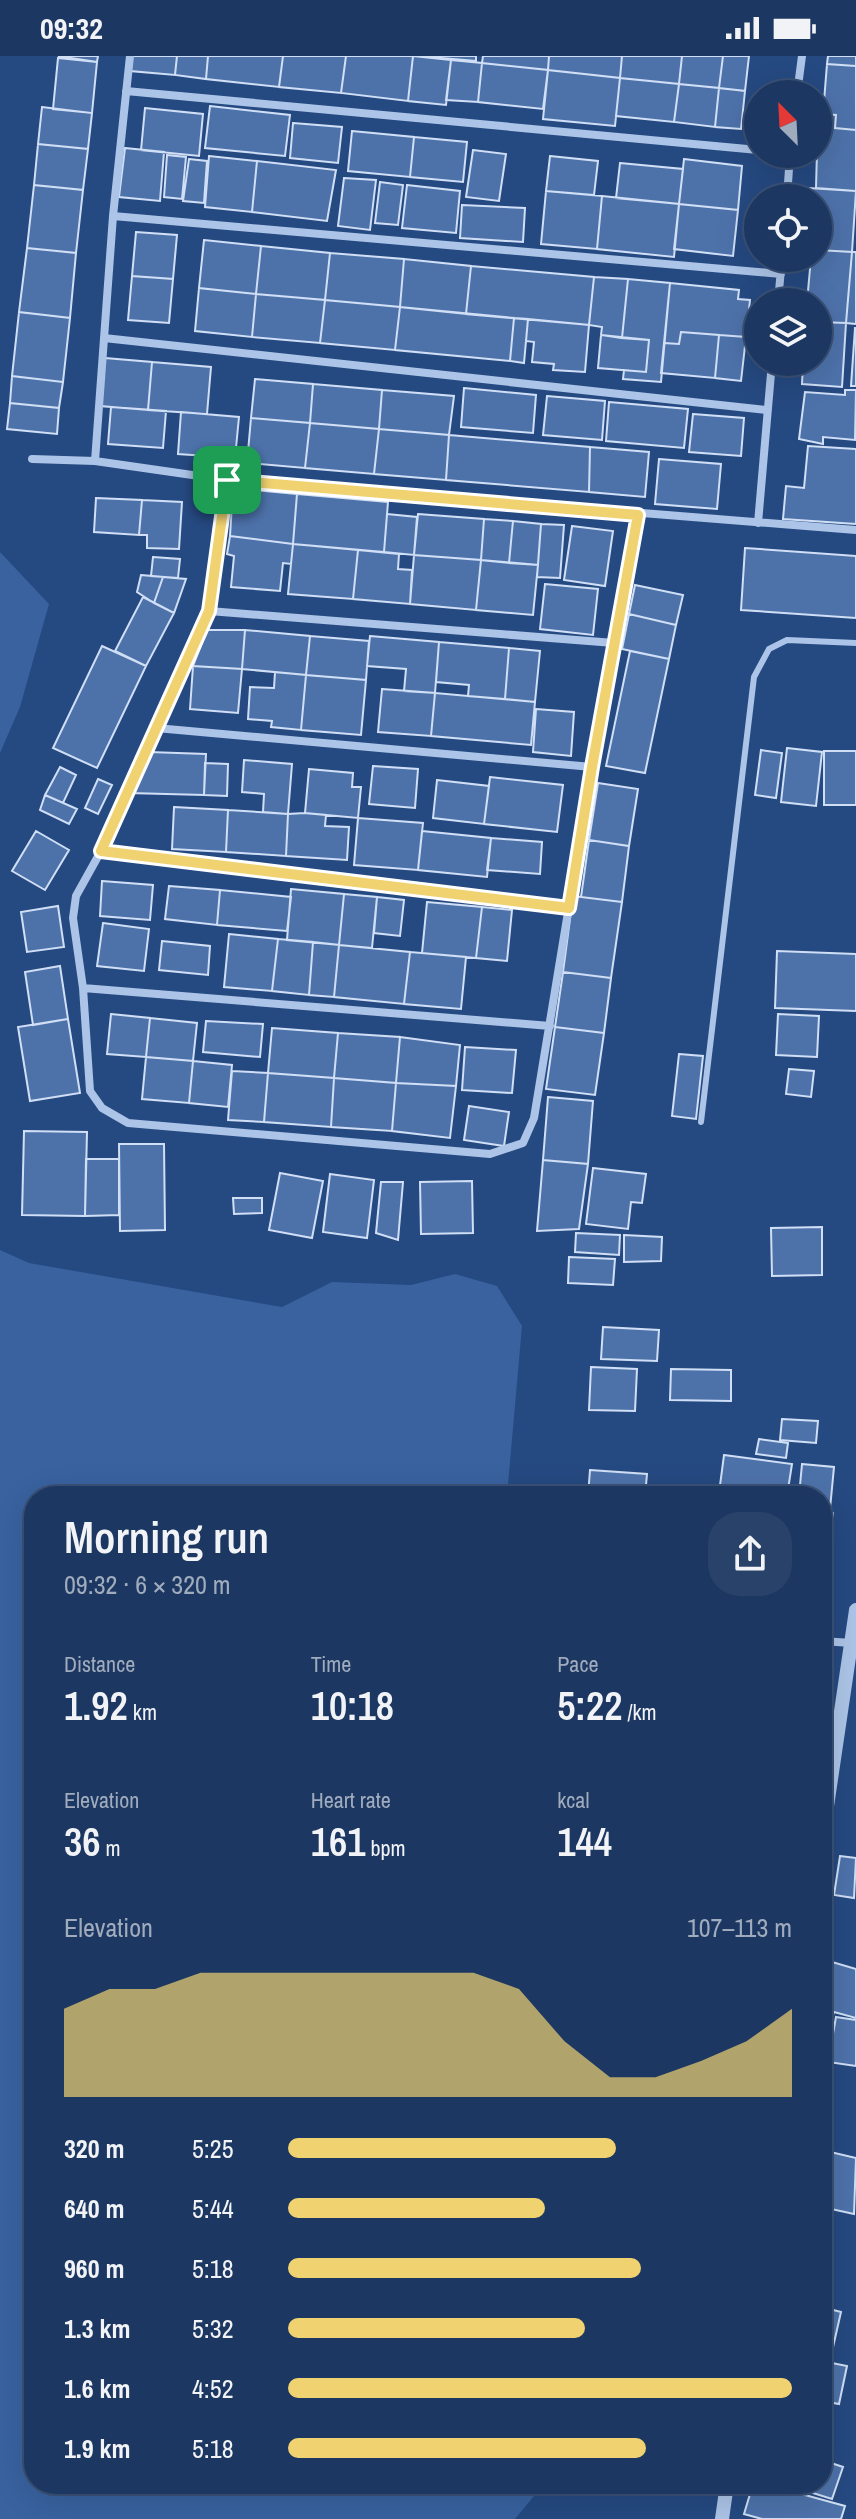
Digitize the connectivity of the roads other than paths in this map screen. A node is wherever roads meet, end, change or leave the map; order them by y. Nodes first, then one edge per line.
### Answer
1 (130, 56) edge
2 (802, 56) edge
3 (799, 80) edge
4 (126, 91) junction
5 (744, 149) edge
6 (113, 216) junction
7 (781, 274) joint
8 (780, 288) edge
9 (104, 338) junction
10 (771, 376) edge
11 (767, 410) junction
12 (32, 459) dead end
13 (95, 461) junction
14 (227, 480) junction
15 (638, 515) junction
16 (758, 523) junction
17 (856, 530) edge
18 (209, 611) junction
19 (614, 643) junction
20 (856, 643) edge
21 (156, 728) junction
22 (592, 767) junction
23 (101, 851) junction
24 (569, 908) junction
25 (83, 988) junction
26 (550, 1026) junction
27 (701, 1122) dead end
28 (856, 1610) edge
29 (832, 1642) edge
30 (851, 1643) junction
31 (832, 1772) edge
32 (726, 2494) edge
33 (722, 2519) edge

1 - 4 street
2 - 3 street
4 - 5 street
4 - 6 street
6 - 7 street
6 - 9 street
7 - 8 street
9 - 11 street
9 - 13 street
10 - 11 street
11 - 16 street
12 - 13 street
13 - 14 street
14 - 15 street
14 - 18 street
15 - 16 street
15 - 19 street
16 - 17 street
18 - 19 street
18 - 21 street
19 - 22 street
20 - 27 lane
21 - 22 street
21 - 23 street
22 - 24 street
23 - 24 street
23 - 25 street
24 - 26 street
25 - 26 street
25 - 26 street
28 - 30 street
29 - 30 street
30 - 31 street
32 - 33 street

